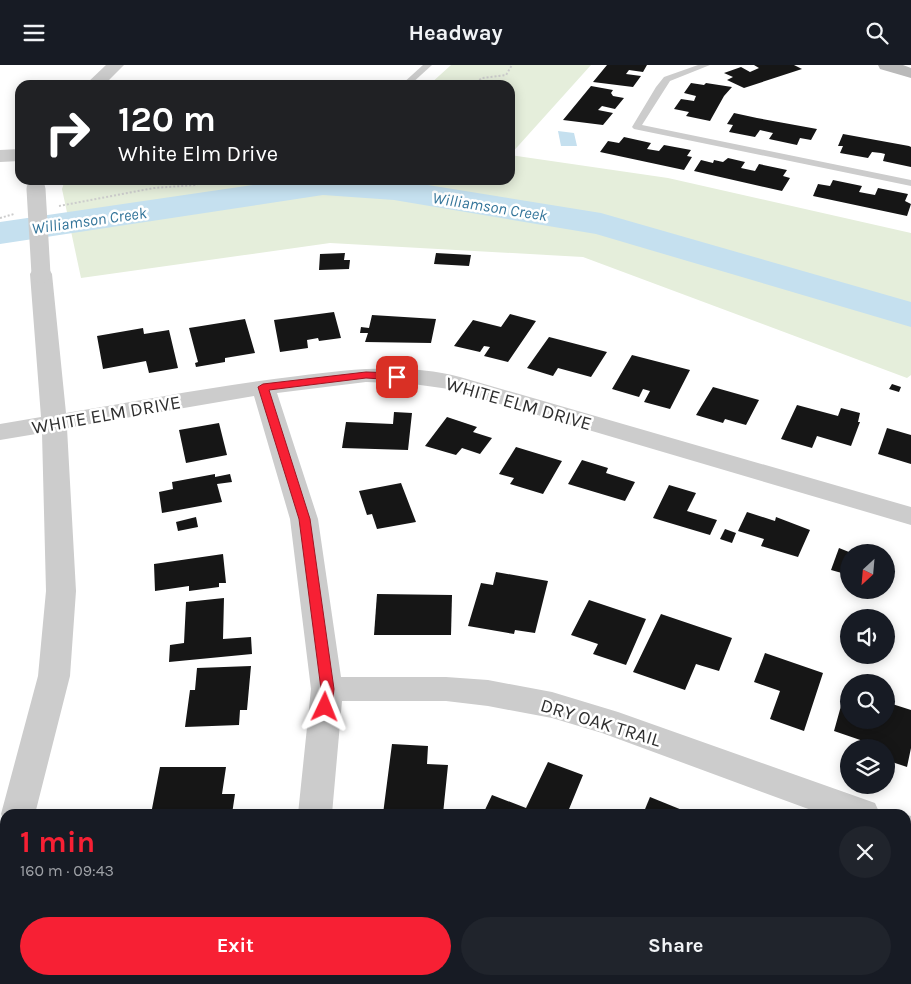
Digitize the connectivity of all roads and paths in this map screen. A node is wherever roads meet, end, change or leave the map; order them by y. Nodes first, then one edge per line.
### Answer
1 (116, 65) edge
2 (428, 65) edge
3 (512, 65) edge
4 (706, 65) edge
5 (886, 65) edge
6 (911, 73) edge
7 (100, 80) edge
8 (411, 80) edge
9 (479, 80) edge
10 (15, 155) edge
11 (0, 156) edge
12 (911, 183) edge
13 (37, 185) edge
14 (195, 185) edge
15 (51, 207) dead end
16 (23, 212) dead end
17 (0, 218) edge
18 (263, 387) junction
19 (54, 422) junction
20 (0, 432) edge
21 (911, 516) edge
22 (327, 689) junction
23 (19, 809) edge
24 (315, 809) edge
25 (849, 809) edge

1 - 7 street
2 - 8 lane
3 - 9 path
4 - 12 lane
5 - 6 main road
10 - 11 street
13 - 19 street, bridge
14 - 15 path
16 - 17 path
18 - 19 street, WHITE ELM DRIVE
18 - 21 street, WHITE ELM DRIVE
18 - 22 street
19 - 20 street, WHITE ELM DRIVE
19 - 23 street
22 - 24 street
22 - 25 street, DRY OAK TRAIL

